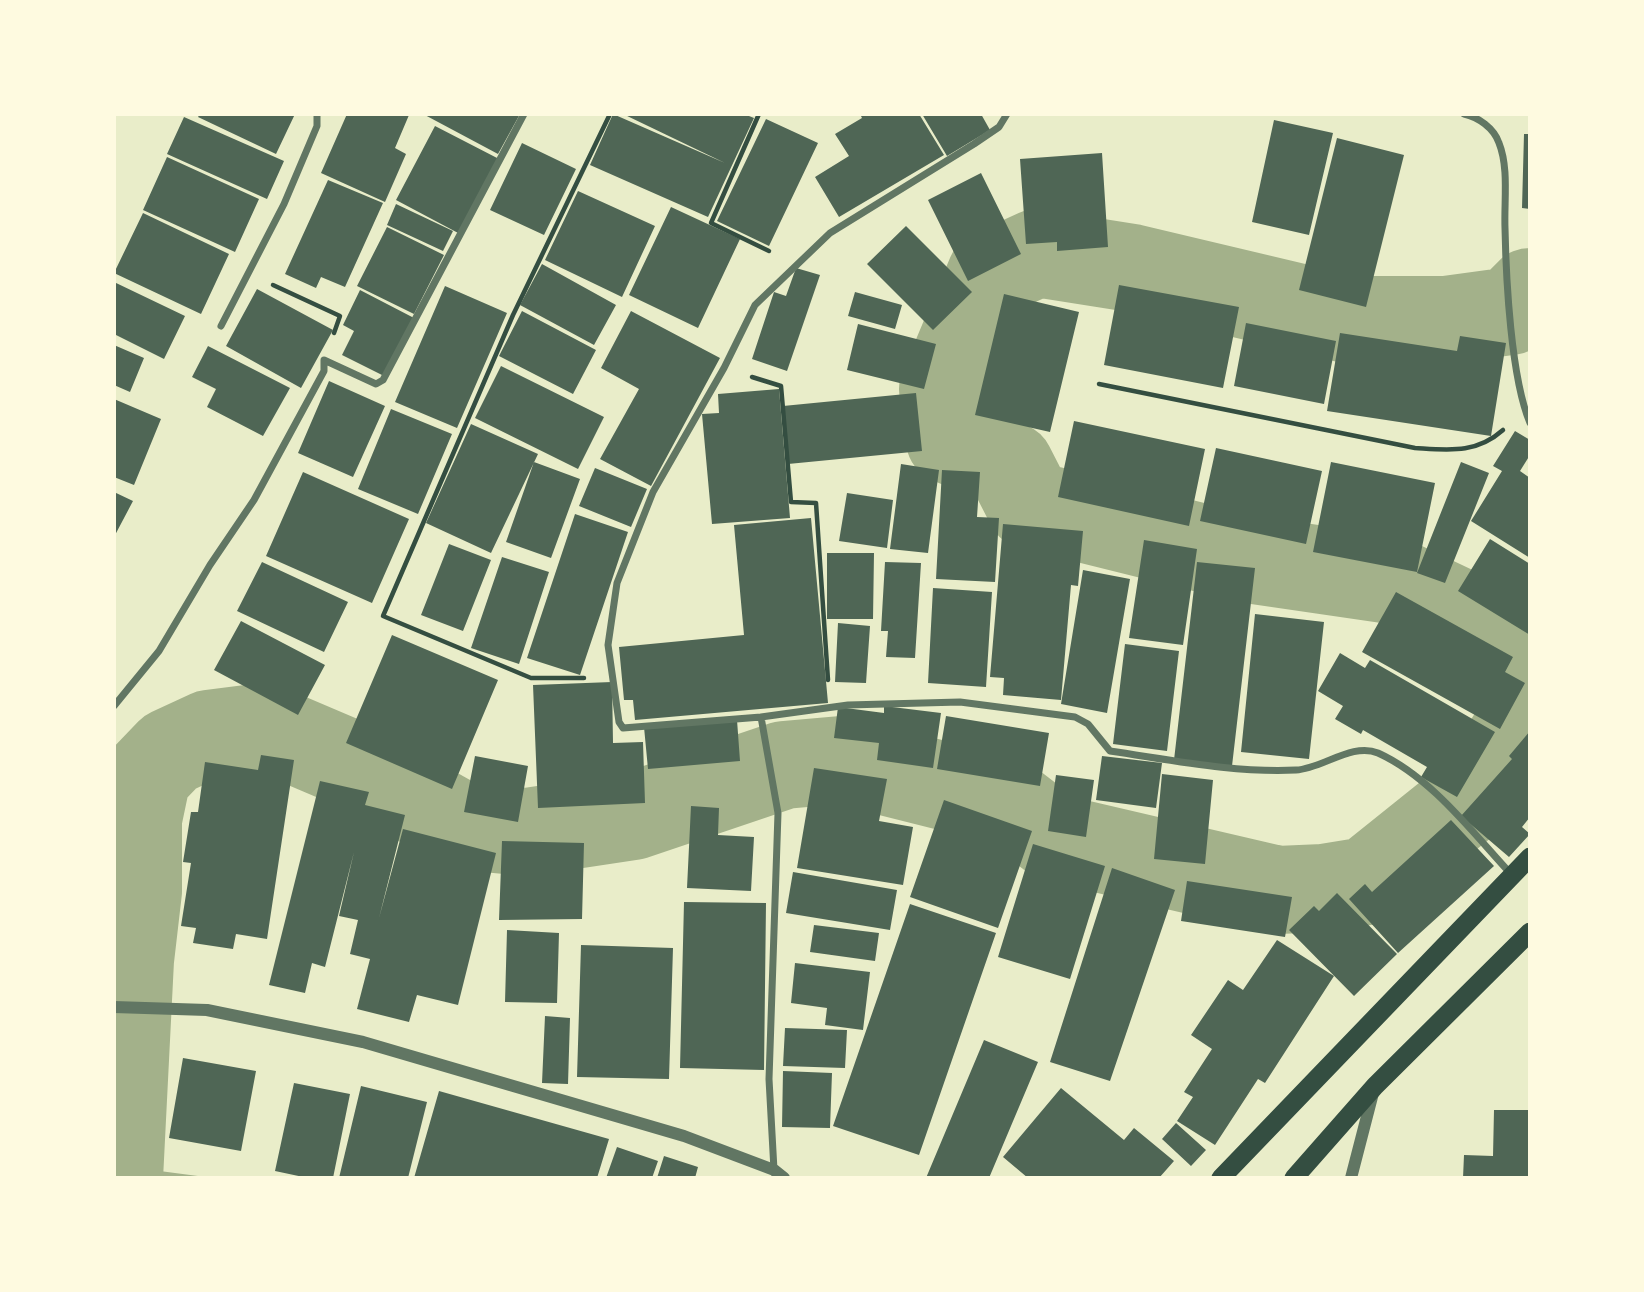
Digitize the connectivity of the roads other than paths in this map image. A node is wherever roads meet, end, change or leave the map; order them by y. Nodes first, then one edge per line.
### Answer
1 (317, 114) edge
2 (524, 114) edge
3 (1007, 114) edge
4 (1464, 114) edge
5 (221, 326) dead end
6 (1530, 423) edge
7 (114, 706) edge
8 (761, 717) junction
9 (1530, 857) edge
10 (1512, 875) junction
11 (1530, 932) edge
12 (114, 1007) edge
13 (1375, 1086) junction
14 (779, 1174) edge
15 (1221, 1178) edge
16 (1294, 1178) edge
17 (1351, 1178) edge

1 - 5 street
2 - 7 street
3 - 8 street
4 - 6 street
8 - 10 street
8 - 14 street
9 - 10 highway
10 - 15 highway
11 - 13 highway
12 - 14 street
13 - 16 highway
13 - 17 street

